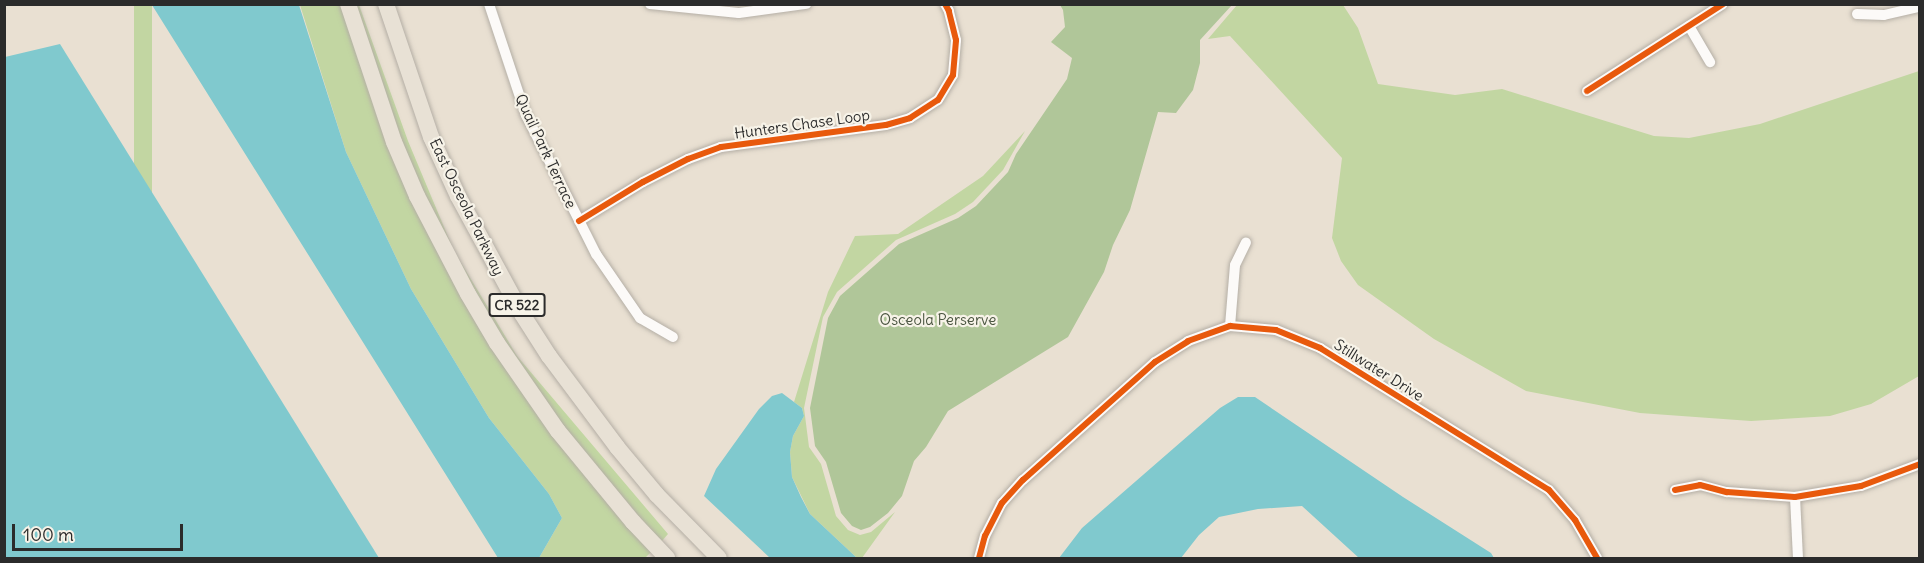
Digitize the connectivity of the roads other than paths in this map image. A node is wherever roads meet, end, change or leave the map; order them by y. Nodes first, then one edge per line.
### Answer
1 (348, 4) edge
2 (386, 4) edge
3 (489, 4) edge
4 (650, 4) edge
5 (806, 4) edge
6 (945, 4) edge
7 (1724, 4) edge
8 (1913, 7) edge
9 (1857, 14) dead end
10 (1689, 26) junction
11 (1710, 62) dead end
12 (1587, 91) dead end
13 (579, 221) junction
14 (1246, 242) dead end
15 (1230, 326) junction
16 (674, 337) dead end
17 (1920, 464) edge
18 (1675, 490) dead end
19 (1795, 497) junction
20 (668, 558) edge
21 (719, 558) edge
22 (979, 558) edge
23 (1598, 558) edge
24 (1798, 558) edge

1 - 20 main road, CR 522
2 - 21 main road, East Osceola Parkway / CR 522
3 - 13 street, Quail Park Terrace
4 - 5 street
6 - 13 street, Hunters Chase Loop
7 - 10 street
8 - 9 street
10 - 11 street
10 - 12 street
13 - 16 street, Quail Park Terrace
14 - 15 street
15 - 22 street, Stillwater Drive
15 - 23 street, Stillwater Drive
17 - 19 street
18 - 19 street
19 - 24 street

